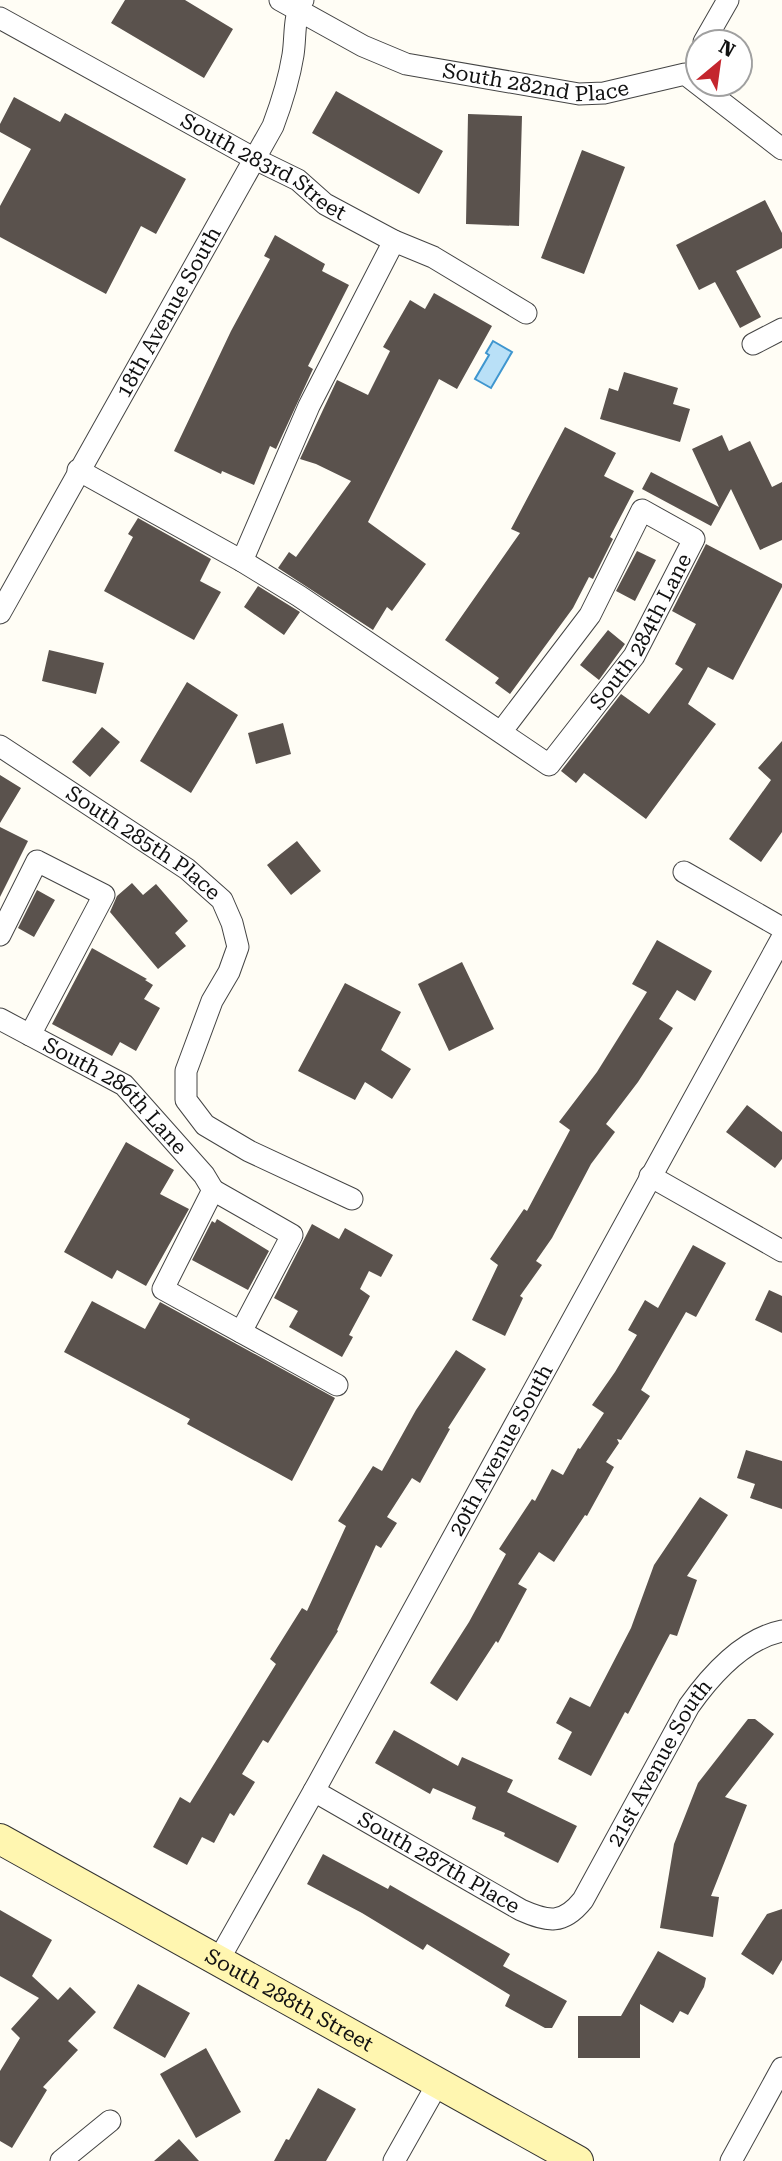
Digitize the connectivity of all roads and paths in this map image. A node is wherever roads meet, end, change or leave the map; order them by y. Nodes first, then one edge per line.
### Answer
1 (729, 0) edge
2 (293, 4) edge
3 (0, 18) edge
4 (712, 28) edge
5 (684, 74) edge
6 (716, 98) edge
7 (782, 149) edge
8 (255, 159) junction
9 (394, 241) junction
10 (526, 313) dead end
11 (782, 329) edge
12 (754, 344) dead end
13 (78, 470) junction
14 (242, 561) junction
15 (0, 613) edge
16 (501, 732) junction
17 (0, 746) edge
18 (684, 872) dead end
19 (782, 928) edge
20 (0, 935) edge
21 (782, 938) edge
22 (0, 1019) edge
23 (30, 1035) junction
24 (650, 1177) junction
25 (213, 1190) junction
26 (352, 1199) dead end
27 (782, 1251) edge
28 (241, 1332) junction
29 (337, 1385) dead end
30 (780, 1632) edge
31 (314, 1791) junction
32 (0, 1839) edge
33 (566, 1917) joint
34 (218, 1961) junction
35 (782, 2068) edge
36 (438, 2082) junction
37 (110, 2122) dead end
38 (61, 2161) edge
39 (394, 2161) edge
40 (578, 2161) edge
41 (731, 2161) edge

1 - 4 street
2 - 5 street, South 282nd Place
2 - 8 street, 18th Avenue South
3 - 8 street, South 283rd Street
6 - 7 street
8 - 9 street, South 283rd Street
8 - 13 street, 18th Avenue South
9 - 10 street, South 283rd Street
9 - 14 street
11 - 12 street
13 - 14 street, South 284th Lane
13 - 15 street, 18th Avenue South
14 - 16 street, South 284th Lane
16 - 16 street, South 284th Lane
17 - 26 street, South 285th Place
18 - 19 street
20 - 23 street
21 - 24 street, 20th Avenue South
22 - 23 street, South 286th Lane
23 - 25 street, South 286th Lane
24 - 27 street
24 - 31 street, 20th Avenue South
25 - 28 street
25 - 28 street, South 286th Lane
28 - 29 street
30 - 33 street, 21st Avenue South
31 - 33 street, South 287th Place
31 - 34 street, 20th Avenue South
32 - 34 main road, South 288th Street
34 - 36 main road, South 288th Street
35 - 41 street
36 - 39 street
36 - 40 main road, South 288th Street
37 - 38 street

